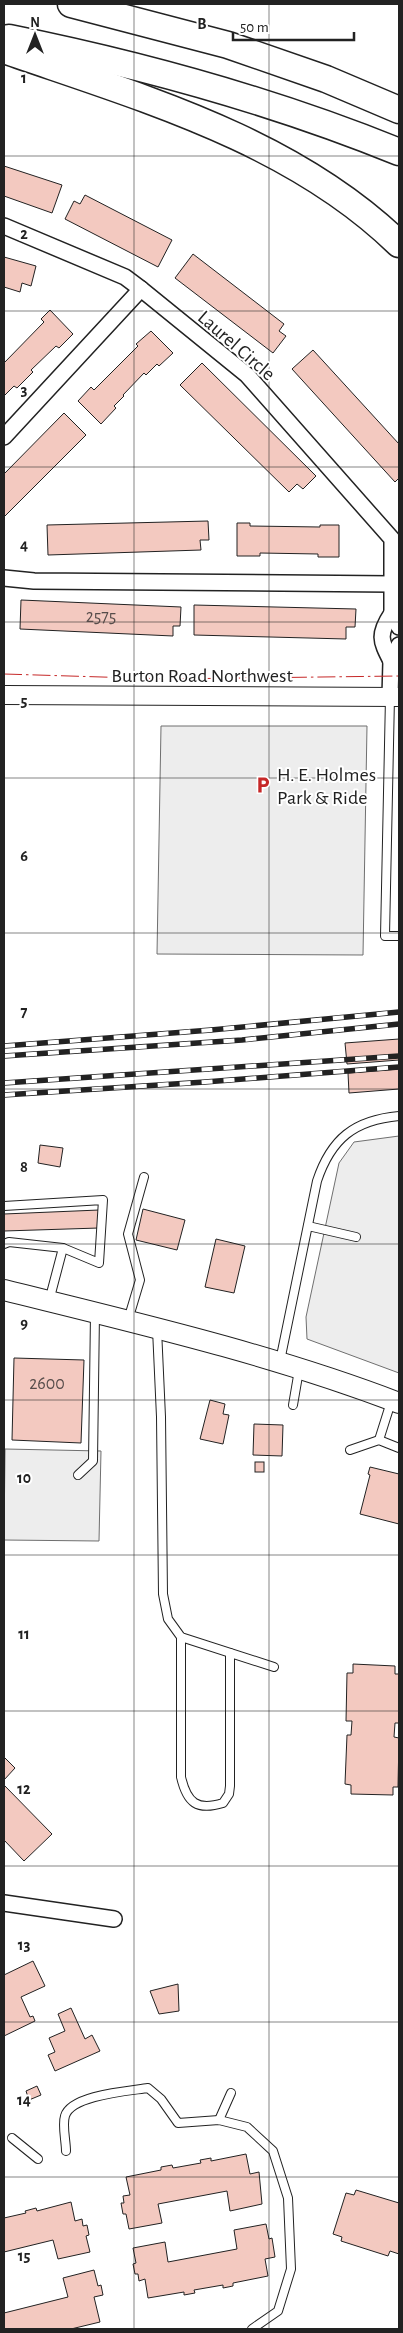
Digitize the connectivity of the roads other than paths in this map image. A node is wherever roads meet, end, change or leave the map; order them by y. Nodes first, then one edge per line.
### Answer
1 (71, 4) edge
2 (4, 36) edge
3 (4, 50) edge
4 (399, 110) edge
5 (399, 152) edge
6 (4, 226) edge
7 (399, 244) edge
8 (141, 289) junction
9 (4, 437) edge
10 (4, 578) edge
11 (392, 584) junction
12 (392, 613) junction
13 (399, 627) edge
14 (399, 645) edge
15 (391, 661) junction
16 (4, 695) edge
17 (394, 697) edge
18 (399, 936) edge
19 (399, 1116) edge
20 (144, 1177) dead end
21 (4, 1206) edge
22 (308, 1226) junction
23 (356, 1237) dead end
24 (4, 1244) edge
25 (63, 1248) junction
26 (4, 1290) edge
27 (49, 1301) junction
28 (96, 1312) junction
29 (128, 1320) junction
30 (156, 1327) junction
31 (280, 1361) junction
32 (300, 1368) junction
33 (395, 1402) edge
34 (293, 1405) dead end
35 (379, 1440) junction
36 (399, 1448) edge
37 (350, 1450) dead end
38 (78, 1475) dead end
39 (181, 1637) junction
40 (230, 1653) junction
41 (274, 1667) dead end
42 (4, 1903) edge
43 (114, 1919) dead end
44 (231, 2094) dead end
45 (218, 2120) junction
46 (12, 2138) dead end
47 (66, 2151) dead end
48 (38, 2159) dead end
49 (252, 2329) edge

1 - 4 highway
2 - 5 highway
3 - 7 highway
6 - 8 street, Laurel Circle
8 - 9 street
8 - 11 street, Laurel Circle
10 - 11 street
11 - 12 street, Laurel Circle
12 - 13 street
12 - 15 street
14 - 15 street
15 - 17 street
16 - 17 street, Burton Road Northwest
17 - 18 lane
19 - 22 lane
20 - 29 lane
21 - 25 lane
22 - 23 lane
22 - 31 lane
24 - 25 lane
25 - 27 lane
26 - 27 main road
27 - 28 main road
28 - 29 main road
28 - 38 lane
29 - 30 main road
30 - 31 main road
30 - 39 lane
31 - 32 main road
32 - 33 main road
32 - 34 lane
33 - 35 lane
35 - 36 lane
35 - 37 lane
39 - 40 lane
39 - 40 lane
40 - 41 lane
42 - 43 street
44 - 45 lane
45 - 47 lane
45 - 49 lane
46 - 48 lane

